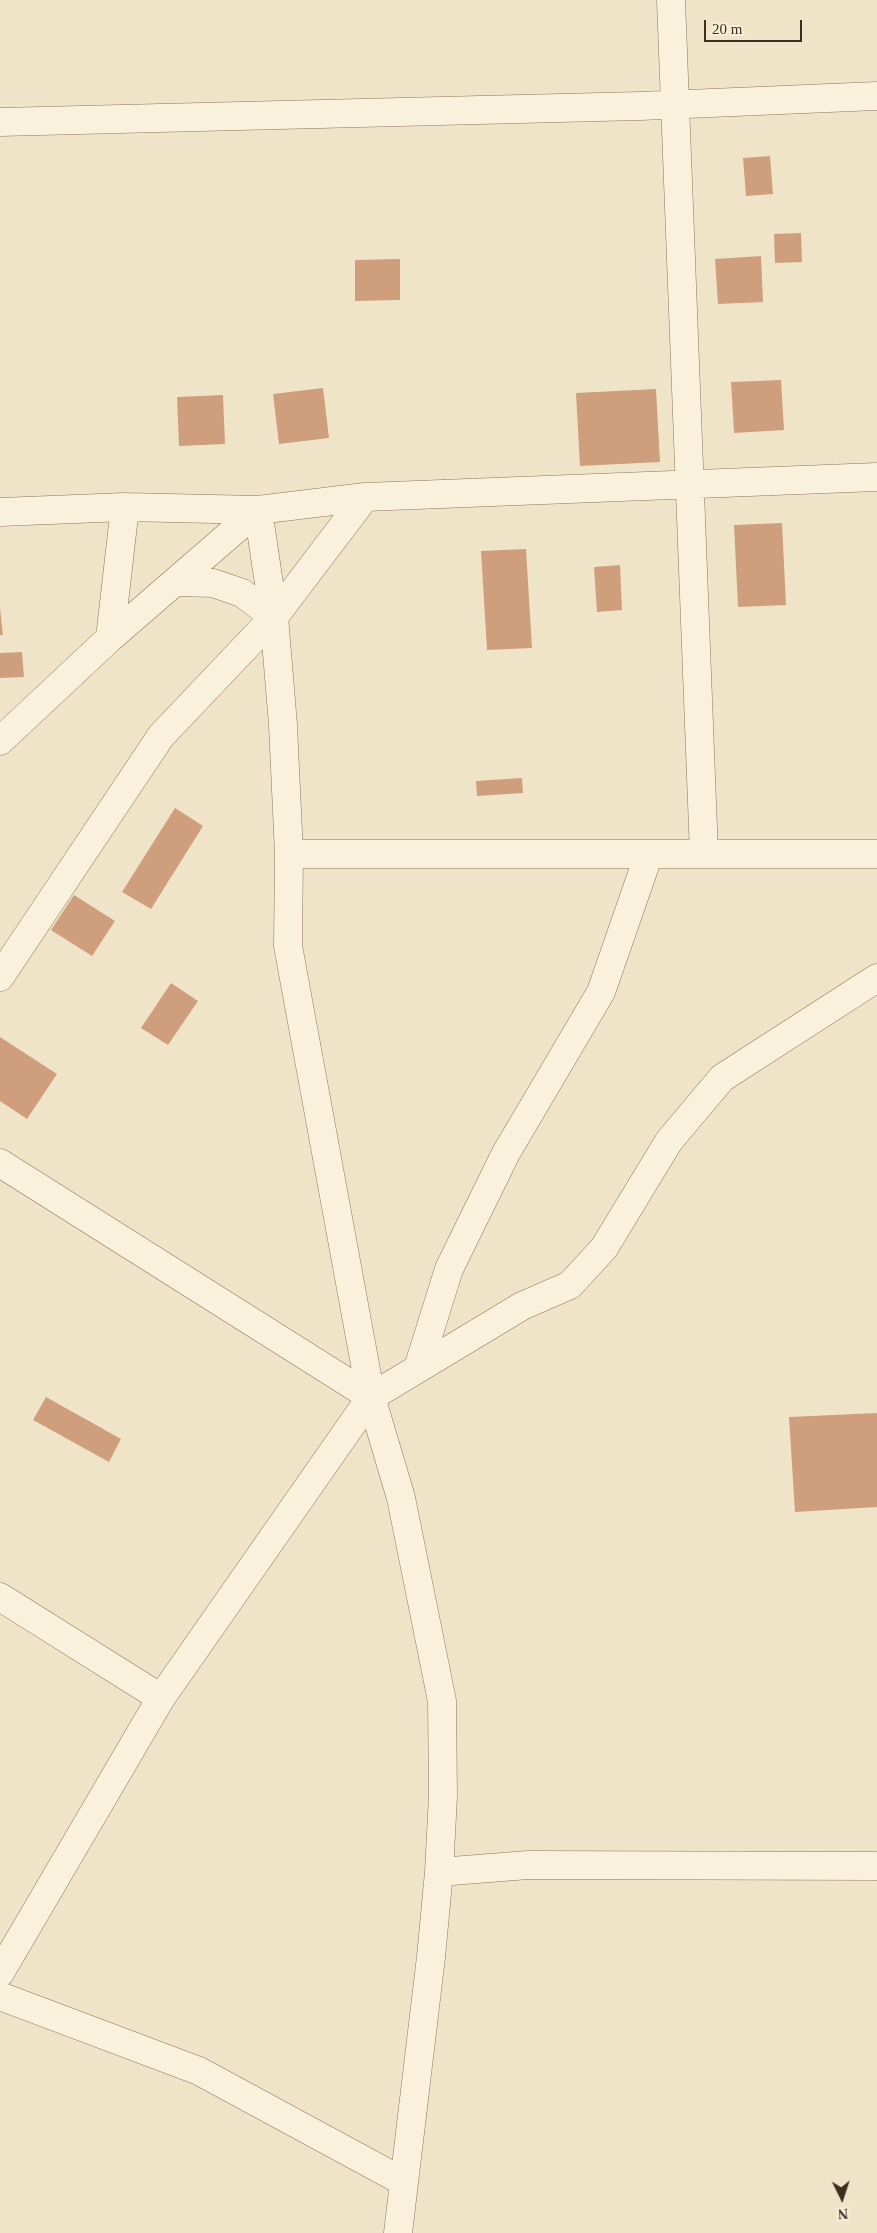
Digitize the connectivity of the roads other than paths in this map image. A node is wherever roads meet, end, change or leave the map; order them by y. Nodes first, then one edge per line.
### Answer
1 (671, 0) edge
2 (877, 96) edge
3 (675, 104) junction
4 (0, 122) edge
5 (877, 477) edge
6 (690, 484) junction
7 (365, 497) junction
8 (125, 507) junction
9 (258, 510) junction
10 (0, 512) edge
11 (175, 582) junction
12 (274, 617) junction
13 (110, 638) junction
14 (0, 741) edge
15 (289, 854) junction
16 (649, 854) junction
17 (704, 854) junction
18 (877, 854) edge
19 (0, 977) edge
20 (877, 978) edge
21 (0, 1162) edge
22 (418, 1368) junction
23 (371, 1397) junction
24 (0, 1597) edge
25 (161, 1698) junction
26 (877, 1866) edge
27 (439, 1872) junction
28 (0, 1973) edge
29 (0, 1996) edge
30 (404, 2182) junction
31 (398, 2233) edge

1 - 3 street
2 - 3 street
3 - 4 street
3 - 6 street
5 - 6 street
6 - 7 street
6 - 17 street
7 - 9 street
7 - 12 street
8 - 9 street
8 - 10 street
8 - 13 street
9 - 11 street
9 - 12 street
11 - 12 street
11 - 13 street
12 - 15 street
12 - 19 street
13 - 14 street
15 - 16 street
15 - 23 street
16 - 17 street
16 - 22 street
17 - 18 street
20 - 22 street
21 - 23 street
22 - 23 street
23 - 25 street
23 - 27 street
24 - 25 street
25 - 28 street
26 - 27 street
27 - 30 street
29 - 30 street
30 - 31 street

